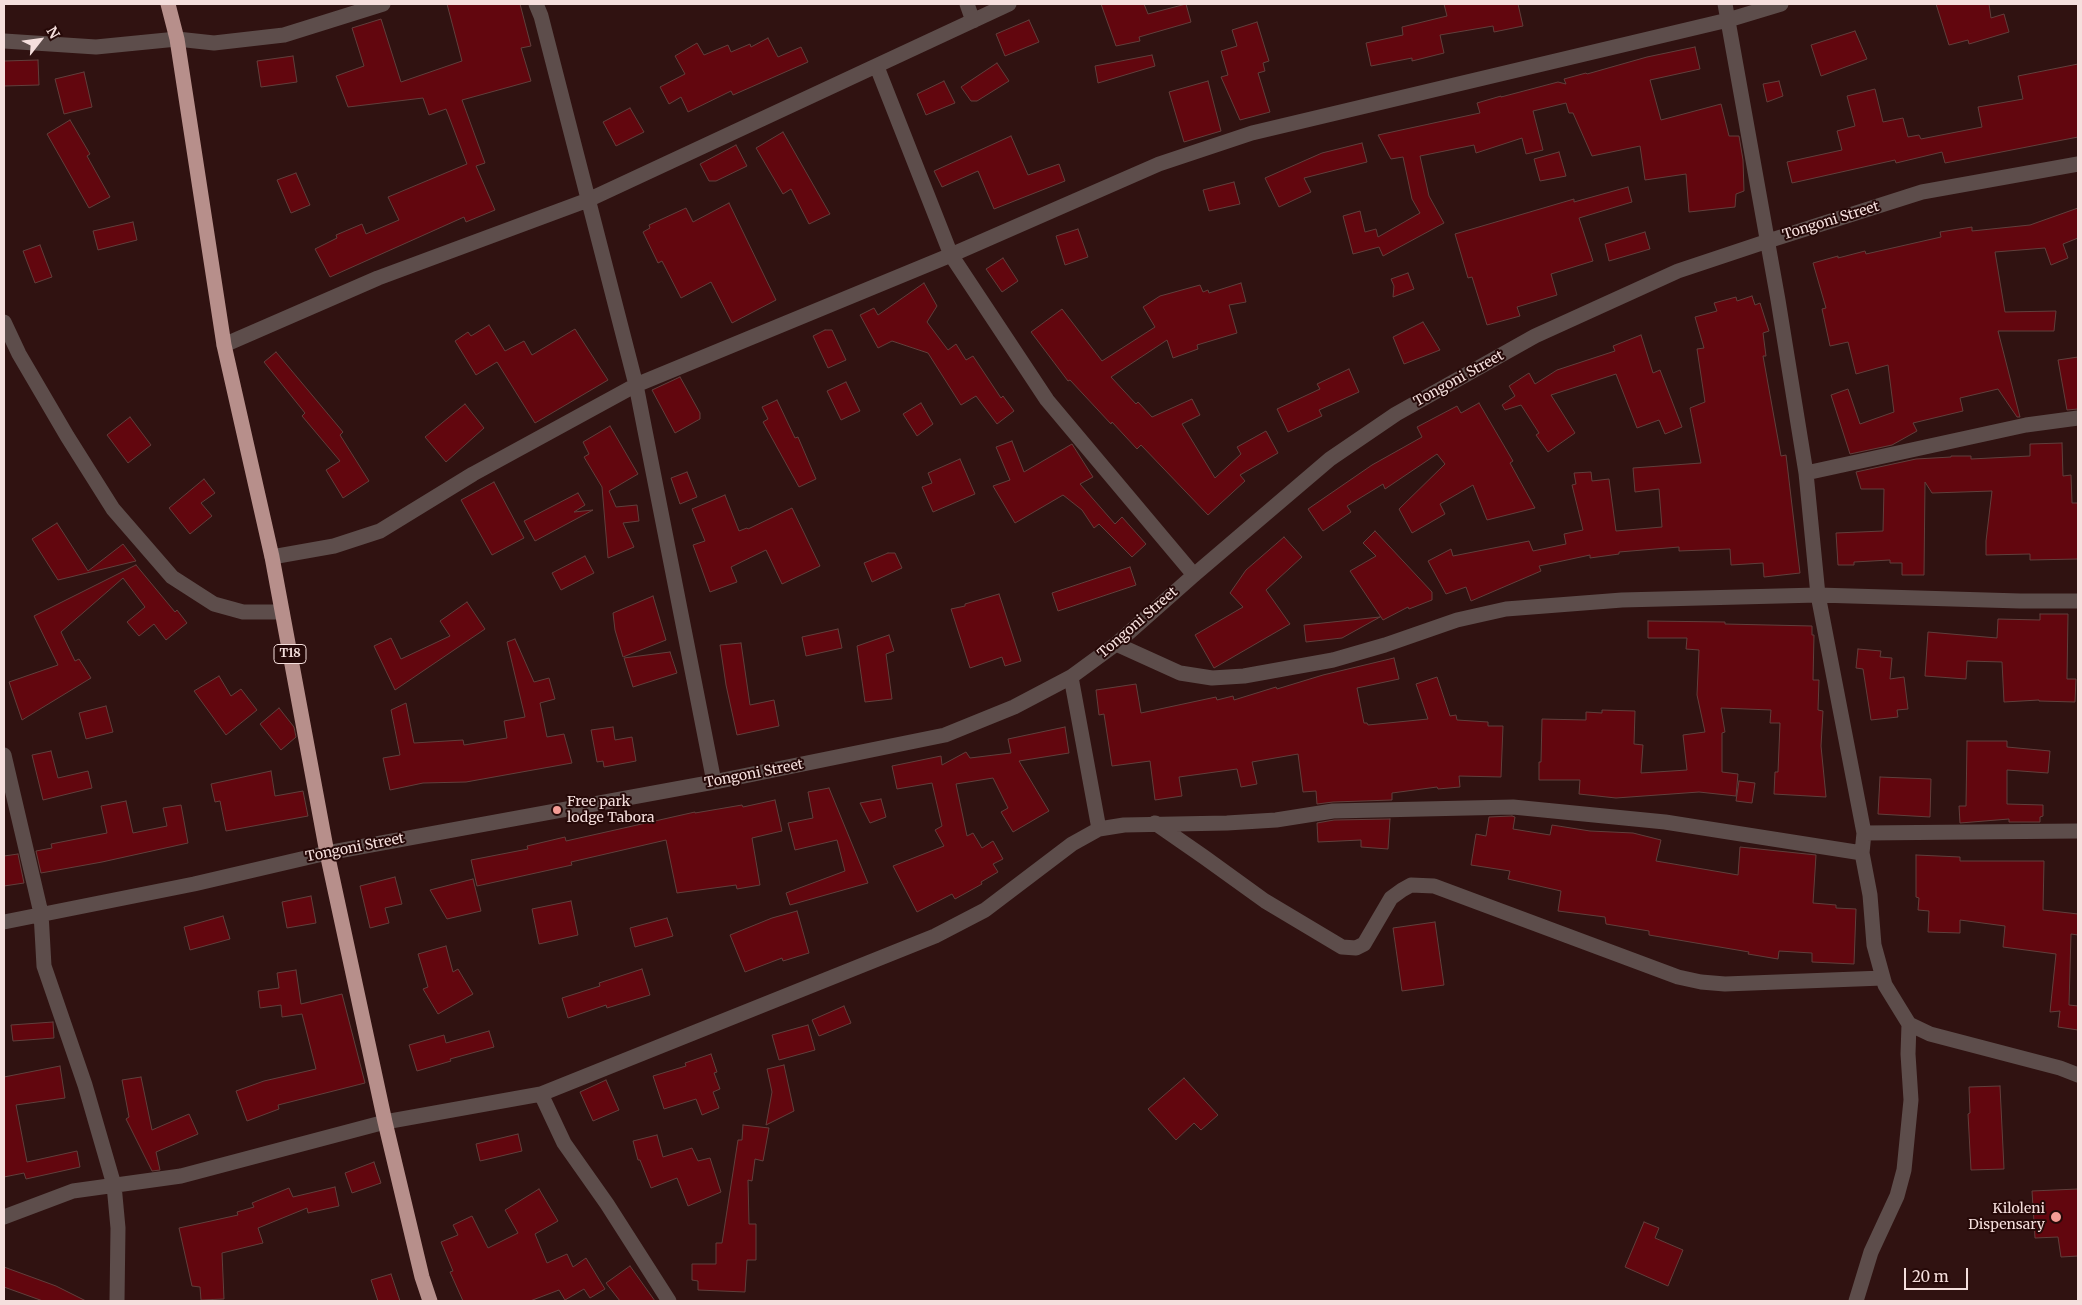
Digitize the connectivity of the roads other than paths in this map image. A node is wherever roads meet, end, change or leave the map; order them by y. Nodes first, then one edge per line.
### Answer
1 (168, 4) edge
2 (383, 4) edge
3 (536, 4) edge
4 (966, 4) edge
5 (1009, 4) edge
6 (1725, 4) edge
7 (1782, 4) edge
8 (1728, 20) junction
9 (972, 21) junction
10 (176, 39) junction
11 (4, 41) edge
12 (876, 67) junction
13 (2078, 164) edge
14 (588, 200) junction
15 (1768, 240) junction
16 (951, 255) junction
17 (4, 322) edge
18 (224, 345) junction
19 (636, 385) junction
20 (2078, 418) edge
21 (1806, 473) junction
22 (272, 557) junction
23 (1194, 574) junction
24 (1818, 595) junction
25 (2078, 601) edge
26 (282, 612) junction
27 (1116, 644) junction
28 (1071, 677) junction
29 (4, 755) edge
30 (714, 782) junction
31 (1155, 824) junction
32 (1099, 829) junction
33 (2078, 832) edge
34 (1864, 833) junction
35 (328, 853) junction
36 (1862, 853) junction
37 (41, 913) junction
38 (4, 922) edge
39 (1883, 978) junction
40 (1909, 1024) junction
41 (2060, 1068) junction
42 (2078, 1075) edge
43 (2078, 1088) edge
44 (541, 1094) junction
45 (385, 1122) junction
46 (114, 1185) junction
47 (4, 1217) edge
48 (117, 1301) edge
49 (430, 1301) edge
50 (669, 1301) edge
51 (1856, 1301) edge

1 - 10 highway, T18
2 - 10 street
3 - 14 street
4 - 9 street
5 - 9 street
6 - 8 street
7 - 8 street
8 - 15 street
8 - 16 street
9 - 12 street
10 - 11 street
10 - 18 highway, T18
12 - 14 street
12 - 16 street
13 - 15 street, Tongoni Street
14 - 18 street
14 - 19 street
15 - 21 street
15 - 23 street, Tongoni Street
16 - 19 street
16 - 23 street
17 - 26 street
18 - 22 highway, T18
19 - 22 street
19 - 30 street
20 - 21 street
21 - 24 street
22 - 26 highway, T18
23 - 27 street, Tongoni Street
24 - 25 street
24 - 27 street
24 - 34 street
26 - 35 highway, T18
27 - 28 street, Tongoni Street
28 - 30 street, Tongoni Street
28 - 32 street
29 - 37 street
30 - 35 street, Tongoni Street
31 - 32 street
31 - 36 street
31 - 39 street
32 - 44 street
33 - 34 street
34 - 36 street
35 - 37 street, Tongoni Street
35 - 45 highway, T18
36 - 39 street
37 - 38 street, Tongoni Street
37 - 46 street
39 - 40 street
40 - 41 street
40 - 51 street
41 - 42 street
41 - 43 street
44 - 45 street
44 - 50 street
45 - 46 street
45 - 49 highway, T18
46 - 47 street
46 - 48 street

